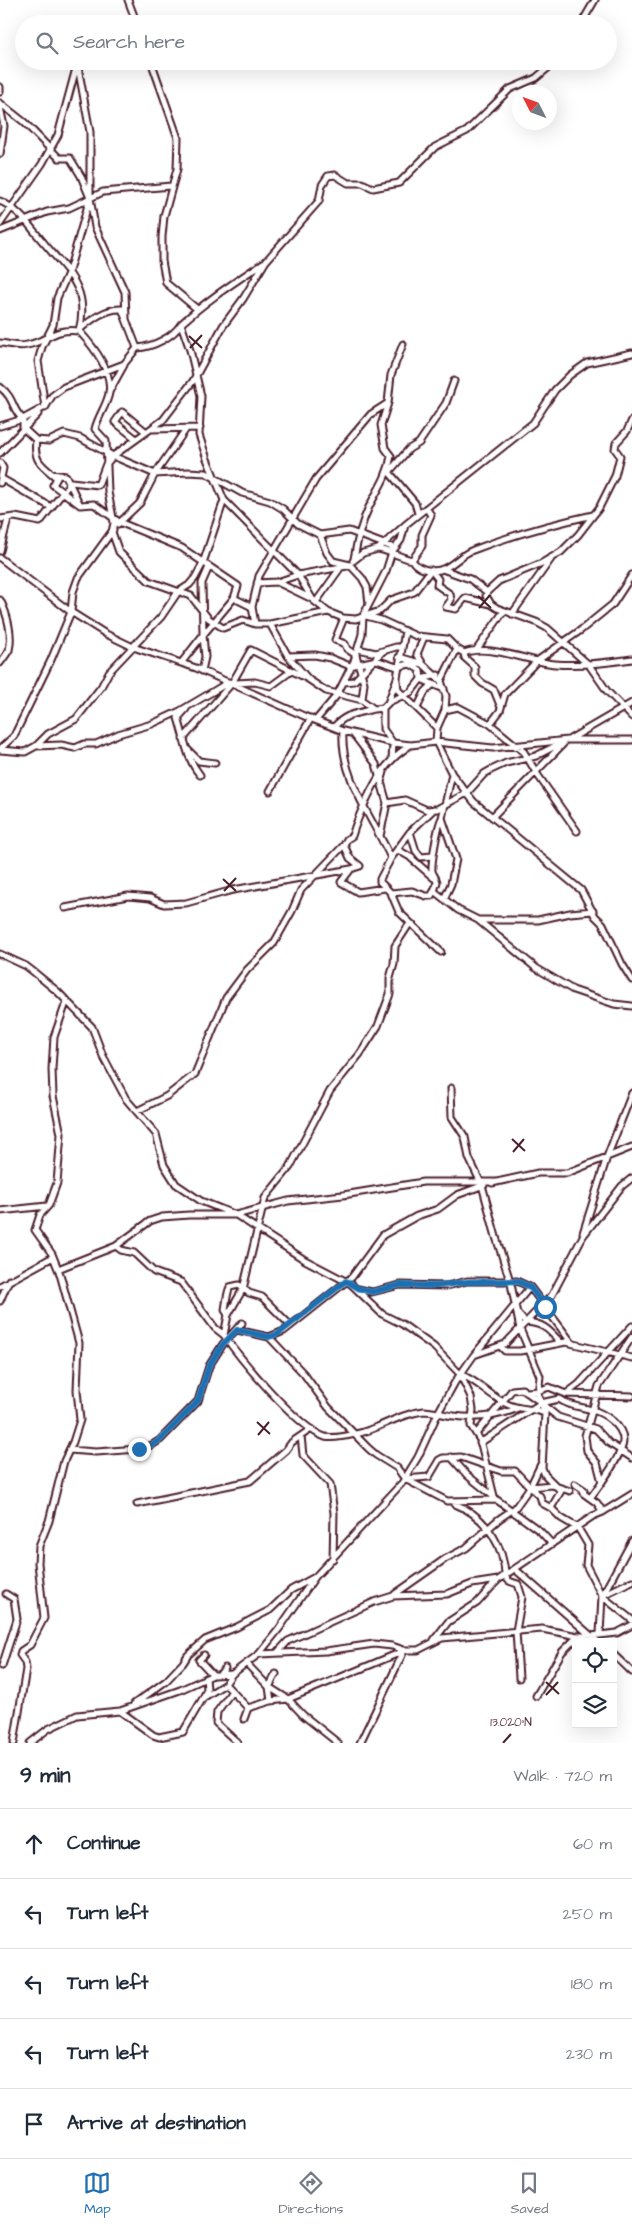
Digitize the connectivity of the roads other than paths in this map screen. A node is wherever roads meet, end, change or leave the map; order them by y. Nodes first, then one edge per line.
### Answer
1 (128, 0) edge
2 (595, 0) edge
3 (134, 15) edge
4 (586, 15) edge
5 (78, 70) edge
6 (78, 70) edge
7 (155, 70) edge
8 (545, 70) edge
9 (0, 87) edge
10 (0, 92) edge
11 (0, 103) edge
12 (0, 107) edge
13 (48, 149) junction
14 (0, 154) edge
15 (171, 186) junction
16 (90, 198) junction
17 (0, 201) edge
18 (11, 208) junction
19 (25, 219) junction
20 (0, 224) edge
21 (0, 231) edge
22 (266, 261) junction
23 (69, 271) junction
24 (197, 309) junction
25 (126, 318) junction
26 (182, 324) junction
27 (79, 330) junction
28 (46, 336) junction
29 (0, 343) edge
30 (403, 344) dead end
31 (137, 348) junction
32 (632, 354) edge
33 (124, 364) junction
34 (105, 371) junction
35 (196, 375) junction
36 (454, 381) dead end
37 (0, 388) edge
38 (110, 392) junction
39 (388, 403) junction
40 (45, 407) junction
41 (23, 419) junction
42 (632, 420) edge
43 (0, 426) edge
44 (23, 428) junction
45 (200, 428) junction
46 (186, 429) junction
47 (148, 430) junction
48 (135, 438) junction
49 (36, 440) junction
50 (107, 451) junction
51 (0, 453) edge
52 (113, 456) junction
53 (0, 463) edge
54 (106, 464) junction
55 (389, 472) junction
56 (52, 474) junction
57 (155, 474) junction
58 (214, 479) junction
59 (1, 481) edge
60 (71, 482) junction
61 (63, 494) junction
62 (224, 500) junction
63 (80, 505) junction
64 (52, 507) junction
65 (426, 508) junction
66 (418, 513) junction
67 (593, 515) junction
68 (112, 517) junction
69 (0, 519) edge
70 (8, 519) junction
71 (293, 520) junction
72 (119, 522) junction
73 (405, 525) junction
74 (112, 532) junction
75 (358, 533) junction
76 (320, 535) junction
77 (384, 544) junction
78 (378, 549) junction
79 (274, 550) junction
80 (0, 551) edge
81 (392, 552) junction
82 (553, 556) junction
83 (0, 558) edge
84 (354, 559) junction
85 (412, 560) junction
86 (203, 564) junction
87 (350, 565) junction
88 (209, 567) junction
89 (341, 567) junction
90 (442, 569) junction
91 (431, 570) junction
92 (632, 574) edge
93 (298, 575) junction
94 (277, 582) junction
95 (257, 583) junction
96 (178, 592) junction
97 (487, 592) junction
98 (234, 598) junction
99 (0, 600) edge
100 (315, 601) junction
101 (370, 604) junction
102 (491, 604) junction
103 (252, 607) junction
104 (2, 608) edge
105 (202, 609) junction
106 (504, 611) junction
107 (71, 612) junction
108 (328, 612) junction
109 (512, 614) junction
110 (363, 616) junction
111 (344, 618) junction
112 (213, 622) junction
113 (255, 624) junction
114 (270, 624) junction
115 (405, 631) junction
116 (203, 635) junction
117 (424, 637) junction
118 (562, 642) junction
119 (133, 647) junction
120 (402, 647) junction
121 (358, 648) junction
122 (457, 649) junction
123 (477, 649) junction
124 (383, 651) junction
125 (464, 653) junction
126 (356, 655) junction
127 (288, 656) junction
128 (399, 656) junction
129 (632, 659) edge
130 (376, 660) junction
131 (537, 660) junction
132 (182, 662) junction
133 (0, 663) edge
134 (423, 664) junction
135 (358, 665) junction
136 (588, 665) junction
137 (350, 666) junction
138 (397, 667) junction
139 (202, 671) junction
140 (290, 672) junction
141 (360, 673) junction
142 (397, 678) junction
143 (440, 678) junction
144 (308, 679) junction
145 (421, 679) junction
146 (231, 682) junction
147 (344, 682) junction
148 (432, 684) junction
149 (444, 689) junction
150 (405, 694) junction
151 (337, 695) junction
152 (362, 700) junction
153 (632, 702) edge
154 (388, 703) junction
155 (190, 704) junction
156 (500, 705) junction
157 (382, 708) junction
158 (417, 708) junction
159 (623, 708) junction
160 (374, 709) junction
161 (445, 710) junction
162 (632, 717) edge
163 (314, 719) junction
164 (490, 724) junction
165 (334, 727) junction
166 (437, 728) junction
167 (343, 731) junction
168 (351, 733) junction
169 (182, 739) junction
170 (568, 740) junction
171 (632, 740) edge
172 (436, 742) junction
173 (393, 744) junction
174 (411, 745) junction
175 (36, 746) junction
176 (520, 747) junction
177 (185, 748) junction
178 (0, 749) edge
179 (528, 758) junction
180 (392, 760) junction
181 (215, 763) dead end
182 (384, 770) junction
183 (452, 774) junction
184 (536, 774) junction
185 (200, 776) dead end
186 (379, 776) junction
187 (270, 791) dead end
188 (467, 793) junction
189 (387, 803) junction
190 (445, 803) junction
191 (365, 806) junction
192 (434, 809) junction
193 (492, 817) junction
194 (442, 818) junction
195 (410, 832) junction
196 (576, 832) dead end
197 (380, 836) junction
198 (344, 845) junction
199 (398, 850) junction
200 (432, 856) junction
201 (422, 857) junction
202 (391, 858) junction
203 (411, 858) junction
204 (351, 869) junction
205 (315, 875) junction
206 (437, 882) junction
207 (389, 891) junction
208 (434, 891) junction
209 (445, 897) junction
210 (65, 908) dead end
211 (593, 911) junction
212 (478, 920) junction
213 (410, 923) junction
214 (441, 952) dead end
215 (0, 954) edge
216 (632, 980) edge
217 (66, 1000) junction
218 (632, 1006) edge
219 (451, 1088) dead end
220 (632, 1093) edge
221 (137, 1111) junction
222 (632, 1147) edge
223 (607, 1157) junction
224 (632, 1178) edge
225 (482, 1184) junction
226 (49, 1206) junction
227 (262, 1208) junction
228 (0, 1211) edge
229 (236, 1215) junction
230 (257, 1229) junction
231 (583, 1236) junction
232 (116, 1246) junction
233 (53, 1257) junction
234 (58, 1269) junction
235 (10, 1279) junction
236 (346, 1281) junction
237 (510, 1281) junction
238 (0, 1286) edge
239 (530, 1287) junction
240 (358, 1288) junction
241 (243, 1290) junction
242 (0, 1301) edge
243 (542, 1304) junction
244 (515, 1308) junction
245 (228, 1315) junction
246 (526, 1322) junction
247 (242, 1323) dead end
248 (290, 1325) junction
249 (632, 1326) edge
250 (520, 1329) junction
251 (237, 1330) junction
252 (226, 1337) junction
253 (269, 1337) junction
254 (632, 1337) edge
255 (561, 1343) junction
256 (572, 1343) junction
257 (501, 1347) junction
258 (528, 1350) junction
259 (607, 1354) junction
260 (474, 1355) junction
261 (618, 1356) junction
262 (632, 1358) edge
263 (460, 1374) junction
264 (538, 1391) junction
265 (527, 1392) junction
266 (566, 1394) junction
267 (597, 1394) junction
268 (632, 1396) edge
269 (559, 1398) junction
270 (502, 1401) junction
271 (540, 1402) junction
272 (518, 1408) junction
273 (591, 1409) junction
274 (531, 1410) junction
275 (438, 1413) junction
276 (545, 1413) junction
277 (492, 1415) junction
278 (472, 1418) junction
279 (587, 1424) junction
280 (311, 1429) junction
281 (355, 1434) junction
282 (476, 1434) junction
283 (301, 1436) junction
284 (480, 1443) junction
285 (70, 1450) junction
286 (619, 1451) junction
287 (451, 1458) junction
288 (632, 1458) edge
289 (543, 1461) junction
290 (484, 1464) junction
291 (405, 1479) junction
292 (602, 1482) junction
293 (575, 1484) dead end
294 (530, 1486) junction
295 (557, 1488) junction
296 (570, 1491) dead end
297 (632, 1494) edge
298 (494, 1498) junction
299 (590, 1498) junction
300 (451, 1502) junction
301 (137, 1504) dead end
302 (551, 1508) junction
303 (513, 1510) junction
304 (603, 1512) junction
305 (489, 1528) junction
306 (578, 1528) junction
307 (632, 1541) edge
308 (552, 1544) junction
309 (333, 1559) junction
310 (516, 1570) junction
311 (505, 1576) junction
312 (315, 1577) junction
313 (498, 1580) junction
314 (632, 1581) edge
315 (6, 1594) dead end
316 (393, 1596) junction
317 (602, 1596) junction
318 (632, 1620) edge
319 (631, 1626) edge
320 (516, 1631) junction
321 (600, 1634) junction
322 (578, 1636) junction
323 (591, 1636) junction
324 (593, 1638) edge
325 (433, 1641) junction
326 (404, 1650) junction
327 (278, 1652) junction
328 (259, 1654) junction
329 (204, 1655) dead end
330 (617, 1658) edge
331 (247, 1664) junction
332 (1, 1668) edge
333 (225, 1668) dead end
334 (632, 1672) edge
335 (220, 1674) junction
336 (232, 1674) junction
337 (276, 1674) dead end
338 (213, 1675) junction
339 (206, 1678) junction
340 (519, 1678) dead end
341 (225, 1684) junction
342 (269, 1686) junction
343 (232, 1691) junction
344 (536, 1696) dead end
345 (203, 1698) junction
346 (288, 1699) junction
347 (271, 1701) junction
348 (130, 1707) junction
349 (248, 1708) junction
350 (120, 1711) junction
351 (244, 1719) dead end
352 (237, 1742) dead end
353 (14, 1743) edge
354 (30, 1743) edge
355 (338, 1743) edge
356 (360, 1743) edge

1 - 3 street
2 - 4 street
5 - 13 street
6 - 16 street
7 - 15 street
8 - 22 street
9 - 10 street
11 - 13 street
12 - 14 street
13 - 16 street
13 - 18 street
15 - 16 street
15 - 24 street
16 - 19 street
16 - 23 street
16 - 25 street
17 - 18 street
18 - 19 street
18 - 20 street
19 - 21 street
19 - 23 street
22 - 24 street
22 - 35 street
23 - 27 street
23 - 28 street
24 - 26 street
25 - 27 street
25 - 31 street
26 - 31 street
26 - 35 street
27 - 28 street
27 - 34 street
28 - 29 street
28 - 40 street
30 - 39 street
31 - 33 street
32 - 65 street
33 - 34 street
33 - 38 street
34 - 38 street
34 - 40 street
35 - 45 street
35 - 47 street
36 - 55 street
37 - 41 street
38 - 50 street
39 - 55 street
39 - 71 street
40 - 41 street
40 - 44 street
41 - 43 street
41 - 44 street
42 - 67 street
44 - 49 street
44 - 51 street
45 - 46 street
45 - 58 street
46 - 47 street
46 - 57 street
47 - 48 street
47 - 48 street
48 - 52 street
49 - 50 street
49 - 56 street
50 - 52 street
50 - 54 street
52 - 54 street
52 - 57 street
53 - 59 street
54 - 60 street
54 - 68 street
55 - 66 street
55 - 75 street
56 - 60 street
56 - 61 street
57 - 58 street
57 - 72 street
58 - 62 street
58 - 71 street
59 - 64 street
60 - 61 street
60 - 63 street
61 - 63 street
61 - 64 street
62 - 79 street
62 - 86 street
63 - 68 street
64 - 70 street
65 - 66 street
65 - 85 street
66 - 73 street
67 - 82 street
67 - 90 street
68 - 72 street
68 - 74 street
69 - 70 street
70 - 80 street
71 - 76 street
71 - 79 street
72 - 74 street
72 - 86 street
73 - 77 street
73 - 81 street
74 - 96 street
74 - 107 street
75 - 76 street
75 - 77 street
75 - 84 street
76 - 87 street
77 - 78 street
77 - 81 street
78 - 81 street
78 - 84 street
79 - 93 street
79 - 95 street
81 - 85 street
81 - 101 street
82 - 97 street
82 - 109 street
83 - 107 street
84 - 87 street
85 - 91 street
86 - 88 street
86 - 96 street
87 - 89 street
87 - 101 street
88 - 98 street
88 - 105 street
89 - 93 street
89 - 100 street
90 - 91 street
90 - 97 street
91 - 102 street
91 - 110 street
92 - 118 street
93 - 94 street
93 - 100 street
94 - 95 street
94 - 100 street
95 - 103 street
96 - 105 street
96 - 119 street
97 - 102 street
98 - 103 street
98 - 112 street
99 - 104 street
100 - 108 street
101 - 110 street
102 - 106 street
103 - 113 street
104 - 133 street
105 - 112 street
105 - 116 street
106 - 109 street
106 - 123 street
107 - 119 street
107 - 178 street
108 - 111 street
108 - 114 street
109 - 118 street
110 - 111 street
110 - 115 street
110 - 121 street
111 - 126 street
112 - 113 street
112 - 116 street
113 - 114 street
114 - 127 street
115 - 117 street
115 - 120 street
116 - 132 street
116 - 139 street
117 - 122 street
117 - 134 street
118 - 131 street
118 - 136 street
119 - 132 street
119 - 175 street
120 - 124 street
120 - 128 street
121 - 124 street
121 - 126 street
122 - 125 street
122 - 143 street
123 - 125 street
123 - 131 street
124 - 130 street
125 - 156 street
126 - 135 street
126 - 137 street
127 - 137 street
127 - 144 street
128 - 134 street
128 - 138 street
129 - 136 street
130 - 135 street
130 - 138 street
130 - 141 street
131 - 136 street
131 - 156 street
132 - 139 street
134 - 143 street
135 - 137 street
135 - 141 street
136 - 159 street
137 - 147 street
138 - 142 street
138 - 145 street
139 - 146 street
140 - 144 street
140 - 146 street
140 - 146 street
141 - 147 street
141 - 152 street
142 - 150 street
142 - 154 street
143 - 145 street
143 - 148 street
143 - 149 street
144 - 151 street
145 - 148 street
145 - 150 street
146 - 155 street
146 - 163 street
146 - 169 street
147 - 151 street
148 - 149 street
148 - 158 street
149 - 161 street
150 - 154 street
150 - 158 street
151 - 152 street
151 - 163 street
152 - 160 street
153 - 159 street
154 - 157 street
155 - 169 street
155 - 175 street
156 - 164 street
157 - 160 street
157 - 173 street
158 - 166 street
159 - 162 street
159 - 170 street
160 - 165 street
161 - 164 street
161 - 166 street
163 - 165 street
163 - 187 street
164 - 176 street
165 - 167 street
166 - 172 street
167 - 168 street
167 - 191 street
168 - 173 street
168 - 186 street
169 - 177 street
170 - 171 street
170 - 176 street
170 - 179 street
170 - 184 street
172 - 174 street
172 - 176 street
172 - 183 street
173 - 174 street
173 - 180 street
174 - 180 street
175 - 178 street
176 - 179 street
177 - 181 street
177 - 185 street
179 - 184 street
179 - 188 street
180 - 182 street
182 - 186 street
182 - 189 street
183 - 188 street
183 - 190 street
184 - 193 street
184 - 196 street
186 - 191 street
188 - 190 street
188 - 193 street
189 - 192 street
189 - 197 street
190 - 192 street
190 - 194 street
191 - 197 street
191 - 198 street
192 - 195 street
193 - 211 street
194 - 200 street
194 - 209 street
195 - 199 street
195 - 201 street
197 - 202 street
198 - 204 street
198 - 205 street
199 - 202 street
199 - 203 street
200 - 201 street
200 - 206 street
201 - 203 street
202 - 207 street
203 - 206 street
204 - 205 street
204 - 207 street
205 - 210 street
205 - 221 street
206 - 208 street
207 - 208 street
207 - 213 street
208 - 209 street
209 - 212 street
211 - 212 street
211 - 216 street
212 - 218 street
213 - 214 street
213 - 227 street
215 - 217 street
217 - 221 street
217 - 226 street
219 - 225 street
220 - 223 street
221 - 229 street
222 - 223 street
223 - 225 street
223 - 231 street
224 - 231 street
225 - 227 street
225 - 236 street
225 - 237 street
226 - 228 street
226 - 233 street
227 - 229 street
227 - 230 street
229 - 230 street
229 - 232 street
230 - 236 street
230 - 241 street
231 - 243 street
232 - 234 street
232 - 252 street
233 - 234 street
233 - 235 street
234 - 285 street
235 - 238 street
235 - 242 street
236 - 240 street
236 - 248 street
237 - 239 street
237 - 240 street
237 - 244 street
239 - 243 street
239 - 244 street
240 - 263 street
241 - 245 street
241 - 245 street
241 - 248 street
243 - 246 street
243 - 256 street
244 - 246 street
244 - 250 street
244 - 260 street
245 - 252 street
246 - 250 street
246 - 255 street
247 - 251 street
248 - 253 street
249 - 259 street
250 - 257 street
250 - 258 street
251 - 252 street
251 - 253 street
252 - 280 street
252 - 285 street
253 - 281 street
254 - 261 street
255 - 256 street
255 - 258 street
256 - 259 street
257 - 258 street
257 - 260 street
258 - 264 street
259 - 261 street
259 - 266 street
260 - 263 street
261 - 262 street
261 - 267 street
263 - 270 street
263 - 275 street
263 - 278 street
264 - 265 street
264 - 266 street
264 - 271 street
265 - 270 street
265 - 271 street
266 - 267 street
266 - 269 street
267 - 268 street
267 - 273 street
269 - 271 street
269 - 273 street
270 - 272 street
270 - 277 street
271 - 274 street
271 - 276 street
271 - 279 street
272 - 274 street
272 - 277 street
273 - 279 street
273 - 286 street
274 - 276 street
274 - 284 street
275 - 278 street
275 - 281 street
275 - 291 street
276 - 289 street
277 - 278 street
277 - 282 street
278 - 282 street
279 - 286 street
279 - 292 street
280 - 281 street
280 - 283 street
281 - 291 street
282 - 284 street
283 - 301 street
283 - 309 street
284 - 290 street
285 - 353 street
286 - 288 street
286 - 292 street
287 - 290 street
287 - 291 street
287 - 298 street
289 - 294 street
289 - 295 street
290 - 294 street
290 - 298 street
291 - 300 street
291 - 309 street
292 - 299 street
293 - 299 street
294 - 295 street
294 - 302 street
294 - 303 street
295 - 296 street
295 - 302 street
297 - 304 street
298 - 300 street
298 - 303 street
299 - 304 street
300 - 305 street
302 - 306 street
303 - 305 street
303 - 308 street
304 - 306 street
305 - 311 street
305 - 316 street
306 - 308 street
306 - 317 street
307 - 317 street
308 - 310 street
309 - 312 street
310 - 311 street
310 - 323 street
311 - 313 street
311 - 320 street
312 - 328 street
312 - 348 street
313 - 316 street
313 - 325 street
314 - 317 street
315 - 332 street
316 - 327 street
317 - 318 street
317 - 321 street
319 - 321 street
320 - 322 street
320 - 325 street
320 - 340 street
321 - 323 street
322 - 323 street
322 - 344 street
323 - 324 street
325 - 326 street
326 - 327 street
326 - 346 street
326 - 356 street
327 - 328 street
328 - 331 street
329 - 338 street
330 - 334 street
331 - 336 street
331 - 342 street
333 - 335 street
335 - 336 street
335 - 338 street
336 - 341 street
337 - 342 street
338 - 339 street
339 - 345 street
339 - 348 street
341 - 343 street
341 - 345 street
342 - 346 street
342 - 347 street
343 - 349 street
343 - 352 street
345 - 350 street
346 - 347 street
346 - 355 street
347 - 349 street
348 - 350 street
349 - 351 street
350 - 354 street

